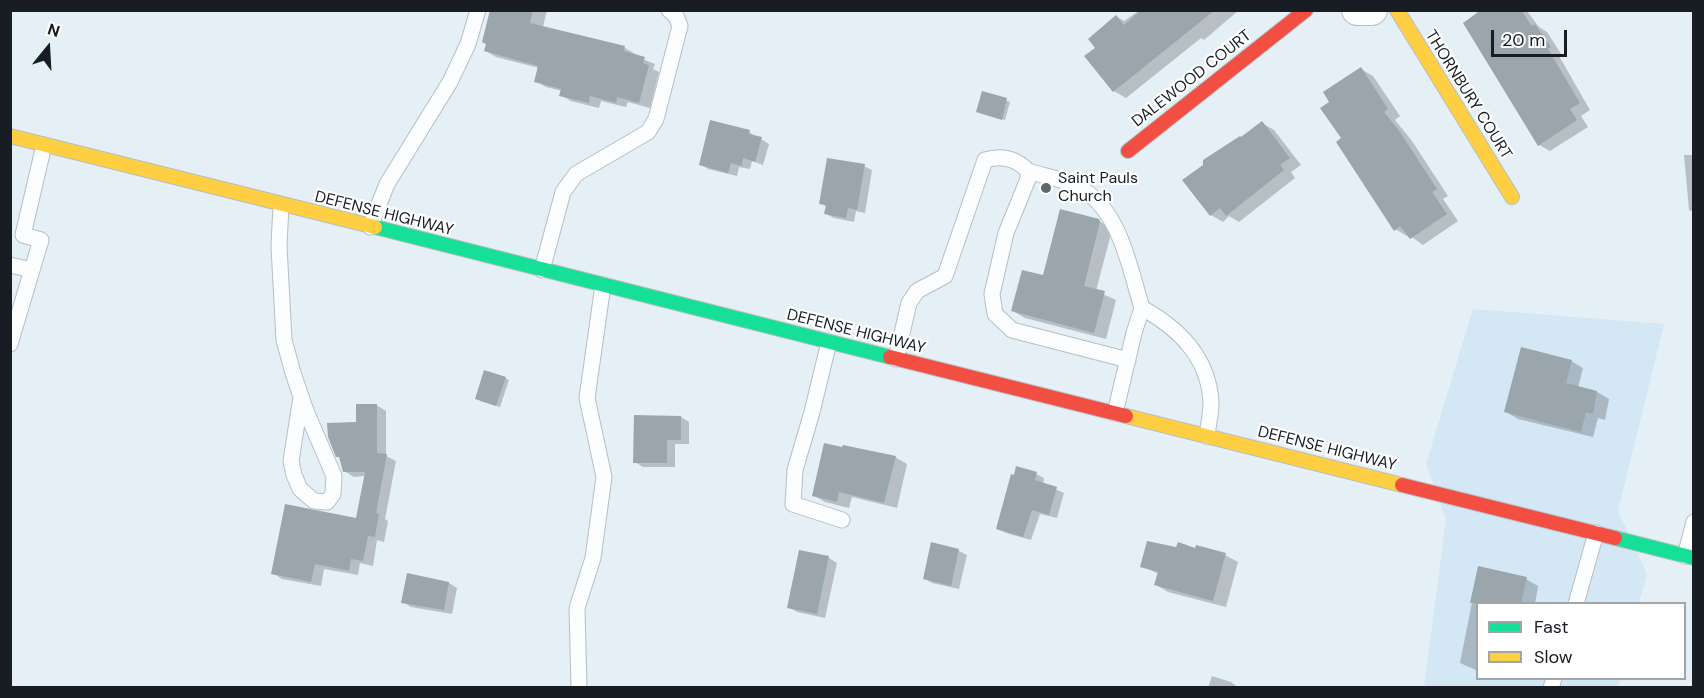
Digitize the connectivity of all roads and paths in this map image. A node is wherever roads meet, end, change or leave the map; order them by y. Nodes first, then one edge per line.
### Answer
1 (478, 10) edge
2 (669, 10) edge
3 (1306, 10) edge
4 (1358, 10) edge
5 (1372, 10) edge
6 (1397, 10) edge
7 (10, 136) edge
8 (44, 145) junction
9 (1128, 151) dead end
10 (1028, 171) junction
11 (1512, 197) dead end
12 (281, 205) junction
13 (370, 227) junction
14 (10, 265) edge
15 (32, 270) junction
16 (542, 270) junction
17 (603, 285) junction
18 (1142, 308) junction
19 (829, 342) junction
20 (10, 344) edge
21 (896, 359) junction
22 (1128, 360) junction
23 (301, 397) junction
24 (1115, 413) junction
25 (1207, 436) junction
26 (842, 520) dead end
27 (1694, 522) edge
28 (1596, 533) junction
29 (1689, 557) edge
30 (1576, 602) edge
31 (579, 687) edge

1 - 13 lane
2 - 16 lane
3 - 9 main road, DALEWOOD COURT
4 - 5 street
6 - 11 main road, THORNBURY COURT
7 - 8 main road, DEFENSE HIGHWAY
8 - 12 main road, DEFENSE HIGHWAY
8 - 15 lane
10 - 18 lane
10 - 21 lane
10 - 22 lane
12 - 13 main road, DEFENSE HIGHWAY
12 - 23 lane
13 - 16 main road, DEFENSE HIGHWAY
14 - 15 lane
15 - 20 lane
16 - 17 main road, DEFENSE HIGHWAY
17 - 19 main road, DEFENSE HIGHWAY
17 - 31 lane
18 - 22 lane
18 - 25 lane
19 - 21 main road, DEFENSE HIGHWAY
19 - 26 lane
21 - 24 main road, DEFENSE HIGHWAY
22 - 24 lane
23 - 23 lane
24 - 25 main road, DEFENSE HIGHWAY
25 - 28 main road, DEFENSE HIGHWAY
27 - 29 lane
28 - 29 main road, DEFENSE HIGHWAY
28 - 30 lane

